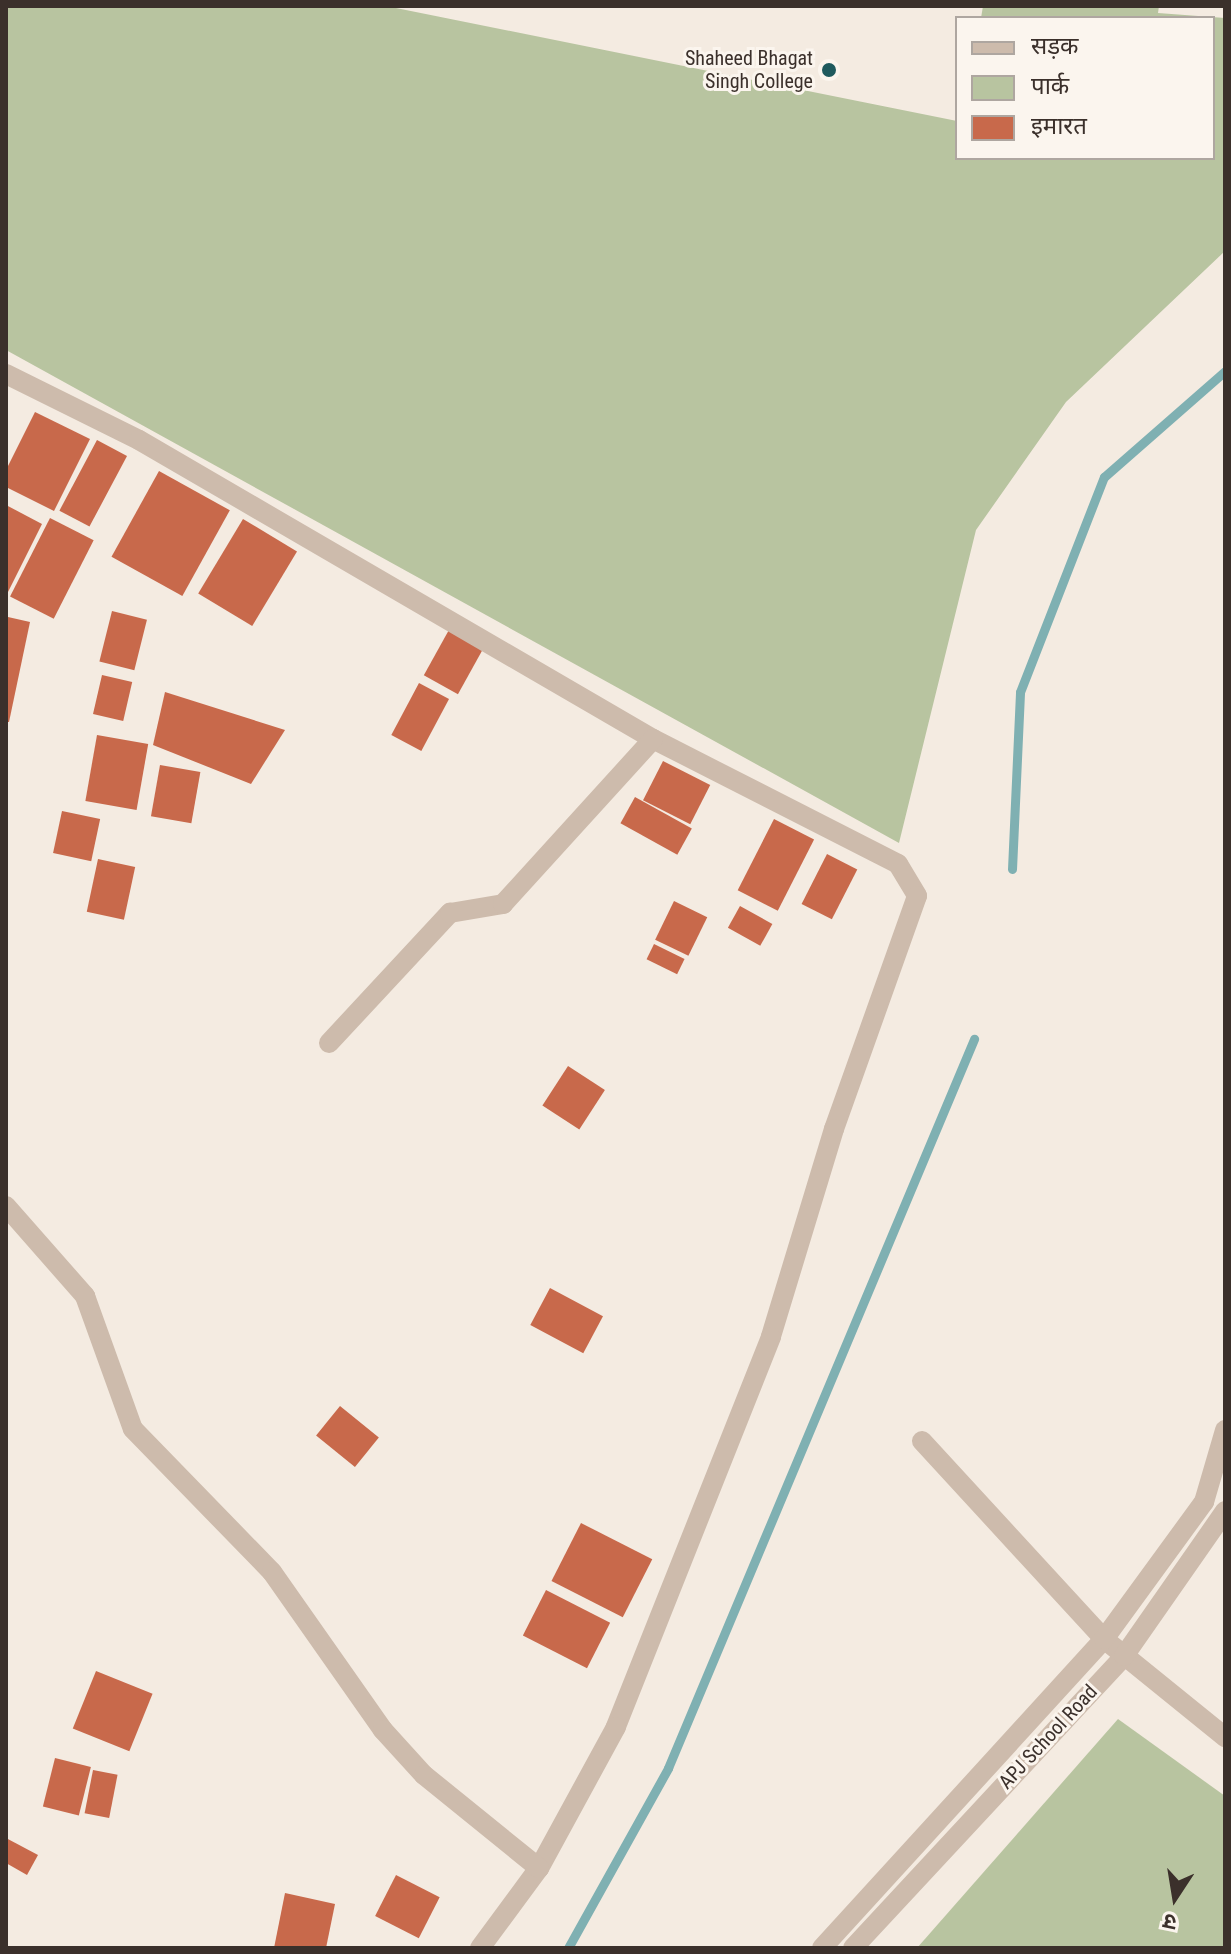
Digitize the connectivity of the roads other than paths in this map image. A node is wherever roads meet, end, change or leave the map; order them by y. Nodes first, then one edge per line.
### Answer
1 (6, 374) edge
2 (653, 739) junction
3 (329, 1043) dead end
4 (6, 1206) edge
5 (1225, 1430) edge
6 (922, 1441) dead end
7 (1225, 1511) edge
8 (1104, 1639) junction
9 (1124, 1656) junction
10 (1225, 1737) edge
11 (539, 1868) junction
12 (480, 1948) edge
13 (822, 1948) edge
14 (853, 1948) edge

1 - 2 street
2 - 3 street
2 - 11 street
4 - 11 street
5 - 8 street
6 - 8 street
7 - 9 street, APJ School Road
8 - 9 street
8 - 13 street
9 - 10 street
9 - 14 street, APJ School Road
11 - 12 street

